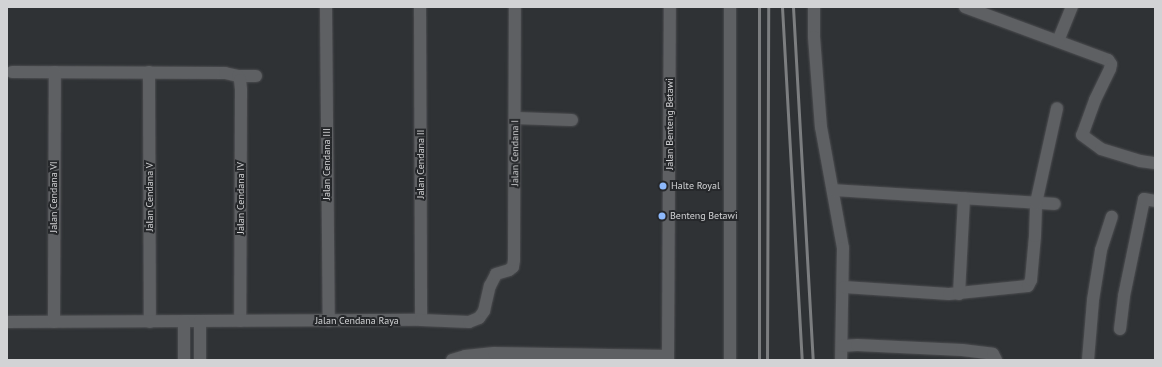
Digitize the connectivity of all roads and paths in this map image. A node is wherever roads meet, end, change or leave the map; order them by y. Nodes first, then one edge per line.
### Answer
1 (326, 7) edge
2 (420, 7) edge
3 (515, 7) edge
4 (670, 7) edge
5 (730, 7) edge
6 (814, 7) edge
7 (965, 7) edge
8 (1072, 7) edge
9 (1058, 42) junction
10 (12, 72) dead end
11 (55, 72) junction
12 (149, 72) junction
13 (238, 76) junction
14 (256, 76) dead end
15 (1057, 108) dead end
16 (515, 118) junction
17 (572, 120) dead end
18 (1155, 163) edge
19 (832, 190) junction
20 (964, 198) junction
21 (1155, 201) edge
22 (1036, 203) junction
23 (1055, 204) dead end
24 (1112, 217) dead end
25 (490, 286) joint
26 (844, 287) junction
27 (959, 294) junction
28 (421, 320) junction
29 (200, 321) junction
30 (240, 321) junction
31 (329, 321) junction
32 (7, 322) edge
33 (54, 322) junction
34 (150, 322) junction
35 (184, 322) junction
36 (1120, 329) dead end
37 (842, 346) junction
38 (602, 358) edge
39 (668, 358) edge
40 (184, 360) edge
41 (200, 360) edge
42 (452, 360) edge
43 (730, 360) edge
44 (841, 360) edge
45 (996, 360) edge
46 (1088, 360) edge

1 - 31 street, Jalan Cendana III
2 - 28 street, Jalan Cendana II
3 - 16 street, Jalan Cendana I
4 - 39 street, Jalan Benteng Betawi
5 - 43 street
6 - 19 street
7 - 9 street
8 - 9 street
9 - 18 street
10 - 11 street
11 - 12 street
11 - 33 street, Jalan Cendana VI
12 - 13 street
12 - 34 street, Jalan Cendana V
13 - 14 street
13 - 30 street, Jalan Cendana IV
15 - 22 street
16 - 17 street
16 - 25 street, Jalan Cendana I
19 - 20 street
19 - 26 street
20 - 22 street
20 - 27 street
21 - 36 street
22 - 23 street
22 - 27 street
24 - 46 street
25 - 28 street, Jalan Cendana Raya
26 - 27 street
26 - 37 street
28 - 31 street, Jalan Cendana Raya
29 - 30 street, Jalan Cendana Raya
29 - 35 street, Jalan Cendana Raya
29 - 41 street
30 - 31 street, Jalan Cendana Raya
32 - 33 street, Jalan Cendana Raya
33 - 34 street, Jalan Cendana Raya
34 - 35 street, Jalan Cendana Raya
35 - 40 street
37 - 44 street
37 - 45 street
38 - 39 street
38 - 42 street

